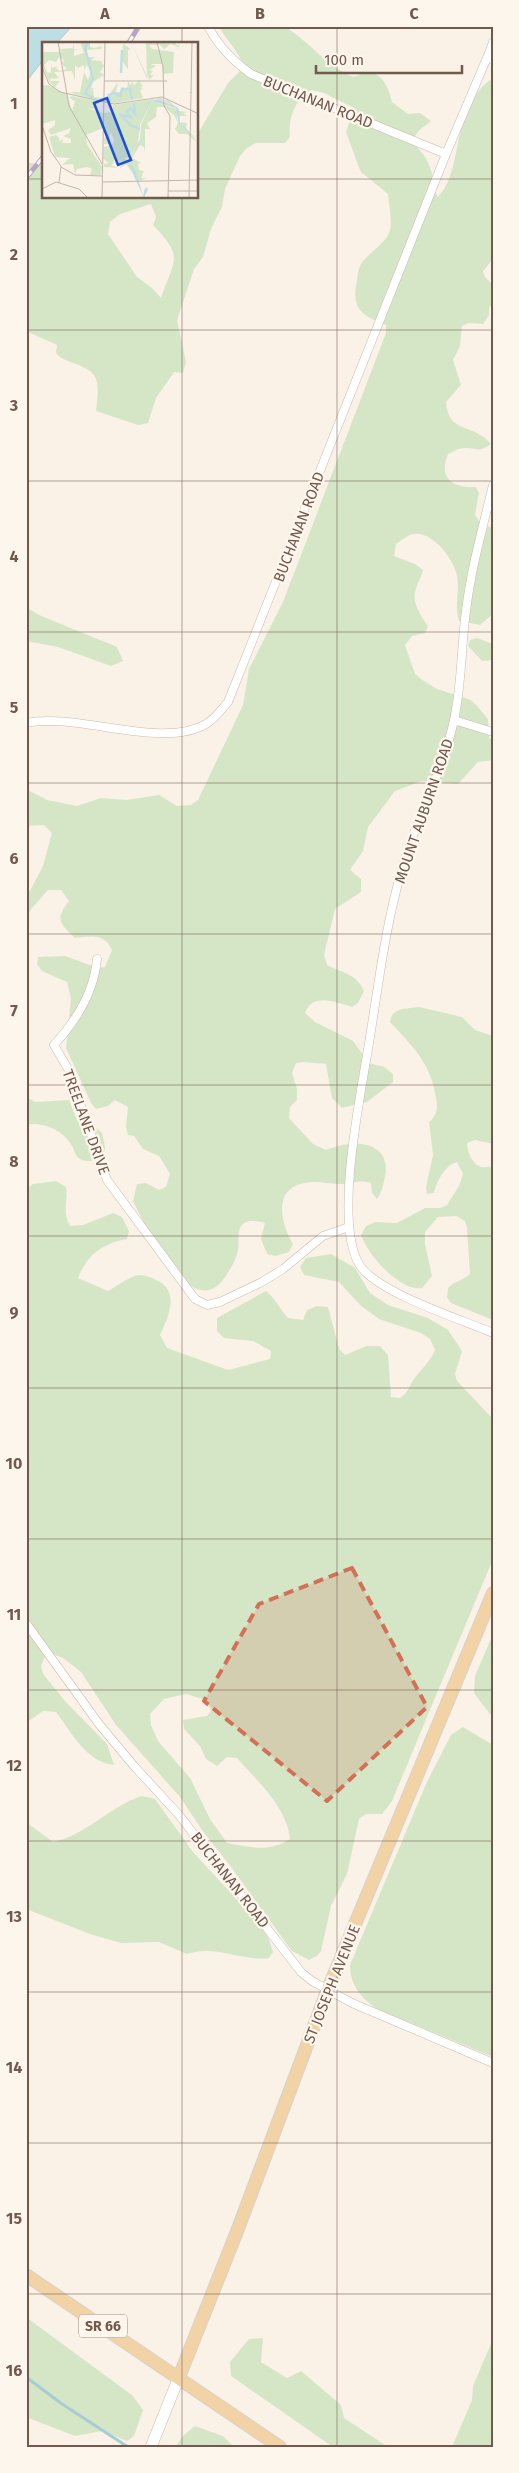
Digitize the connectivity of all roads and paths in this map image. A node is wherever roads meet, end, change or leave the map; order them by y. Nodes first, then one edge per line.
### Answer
1 (208, 26) edge
2 (493, 42) edge
3 (489, 53) junction
4 (493, 60) edge
5 (446, 154) junction
6 (493, 485) edge
7 (454, 720) junction
8 (26, 723) edge
9 (493, 732) edge
10 (97, 958) dead end
11 (349, 1227) junction
12 (493, 1333) edge
13 (493, 1593) edge
14 (26, 1623) edge
15 (328, 1989) junction
16 (493, 2063) edge
17 (26, 2274) edge
18 (179, 2377) junction
19 (154, 2441) edge
20 (280, 2447) edge

1 - 5 street, BUCHANAN ROAD
2 - 3 street
3 - 4 street
3 - 5 street, BUCHANAN ROAD
5 - 8 street, BUCHANAN ROAD
6 - 7 street, MOUNT AUBURN ROAD
7 - 9 street
7 - 11 street, MOUNT AUBURN ROAD
10 - 11 street, TREELANE DRIVE
11 - 12 street, MOUNT AUBURN ROAD
13 - 15 main road, ST JOSEPH AVENUE
14 - 15 street, BUCHANAN ROAD
15 - 16 street, BUCHANAN ROAD
15 - 18 main road, ST JOSEPH AVENUE
17 - 18 main road, SR 66
18 - 19 main road
18 - 20 main road, SR 66

